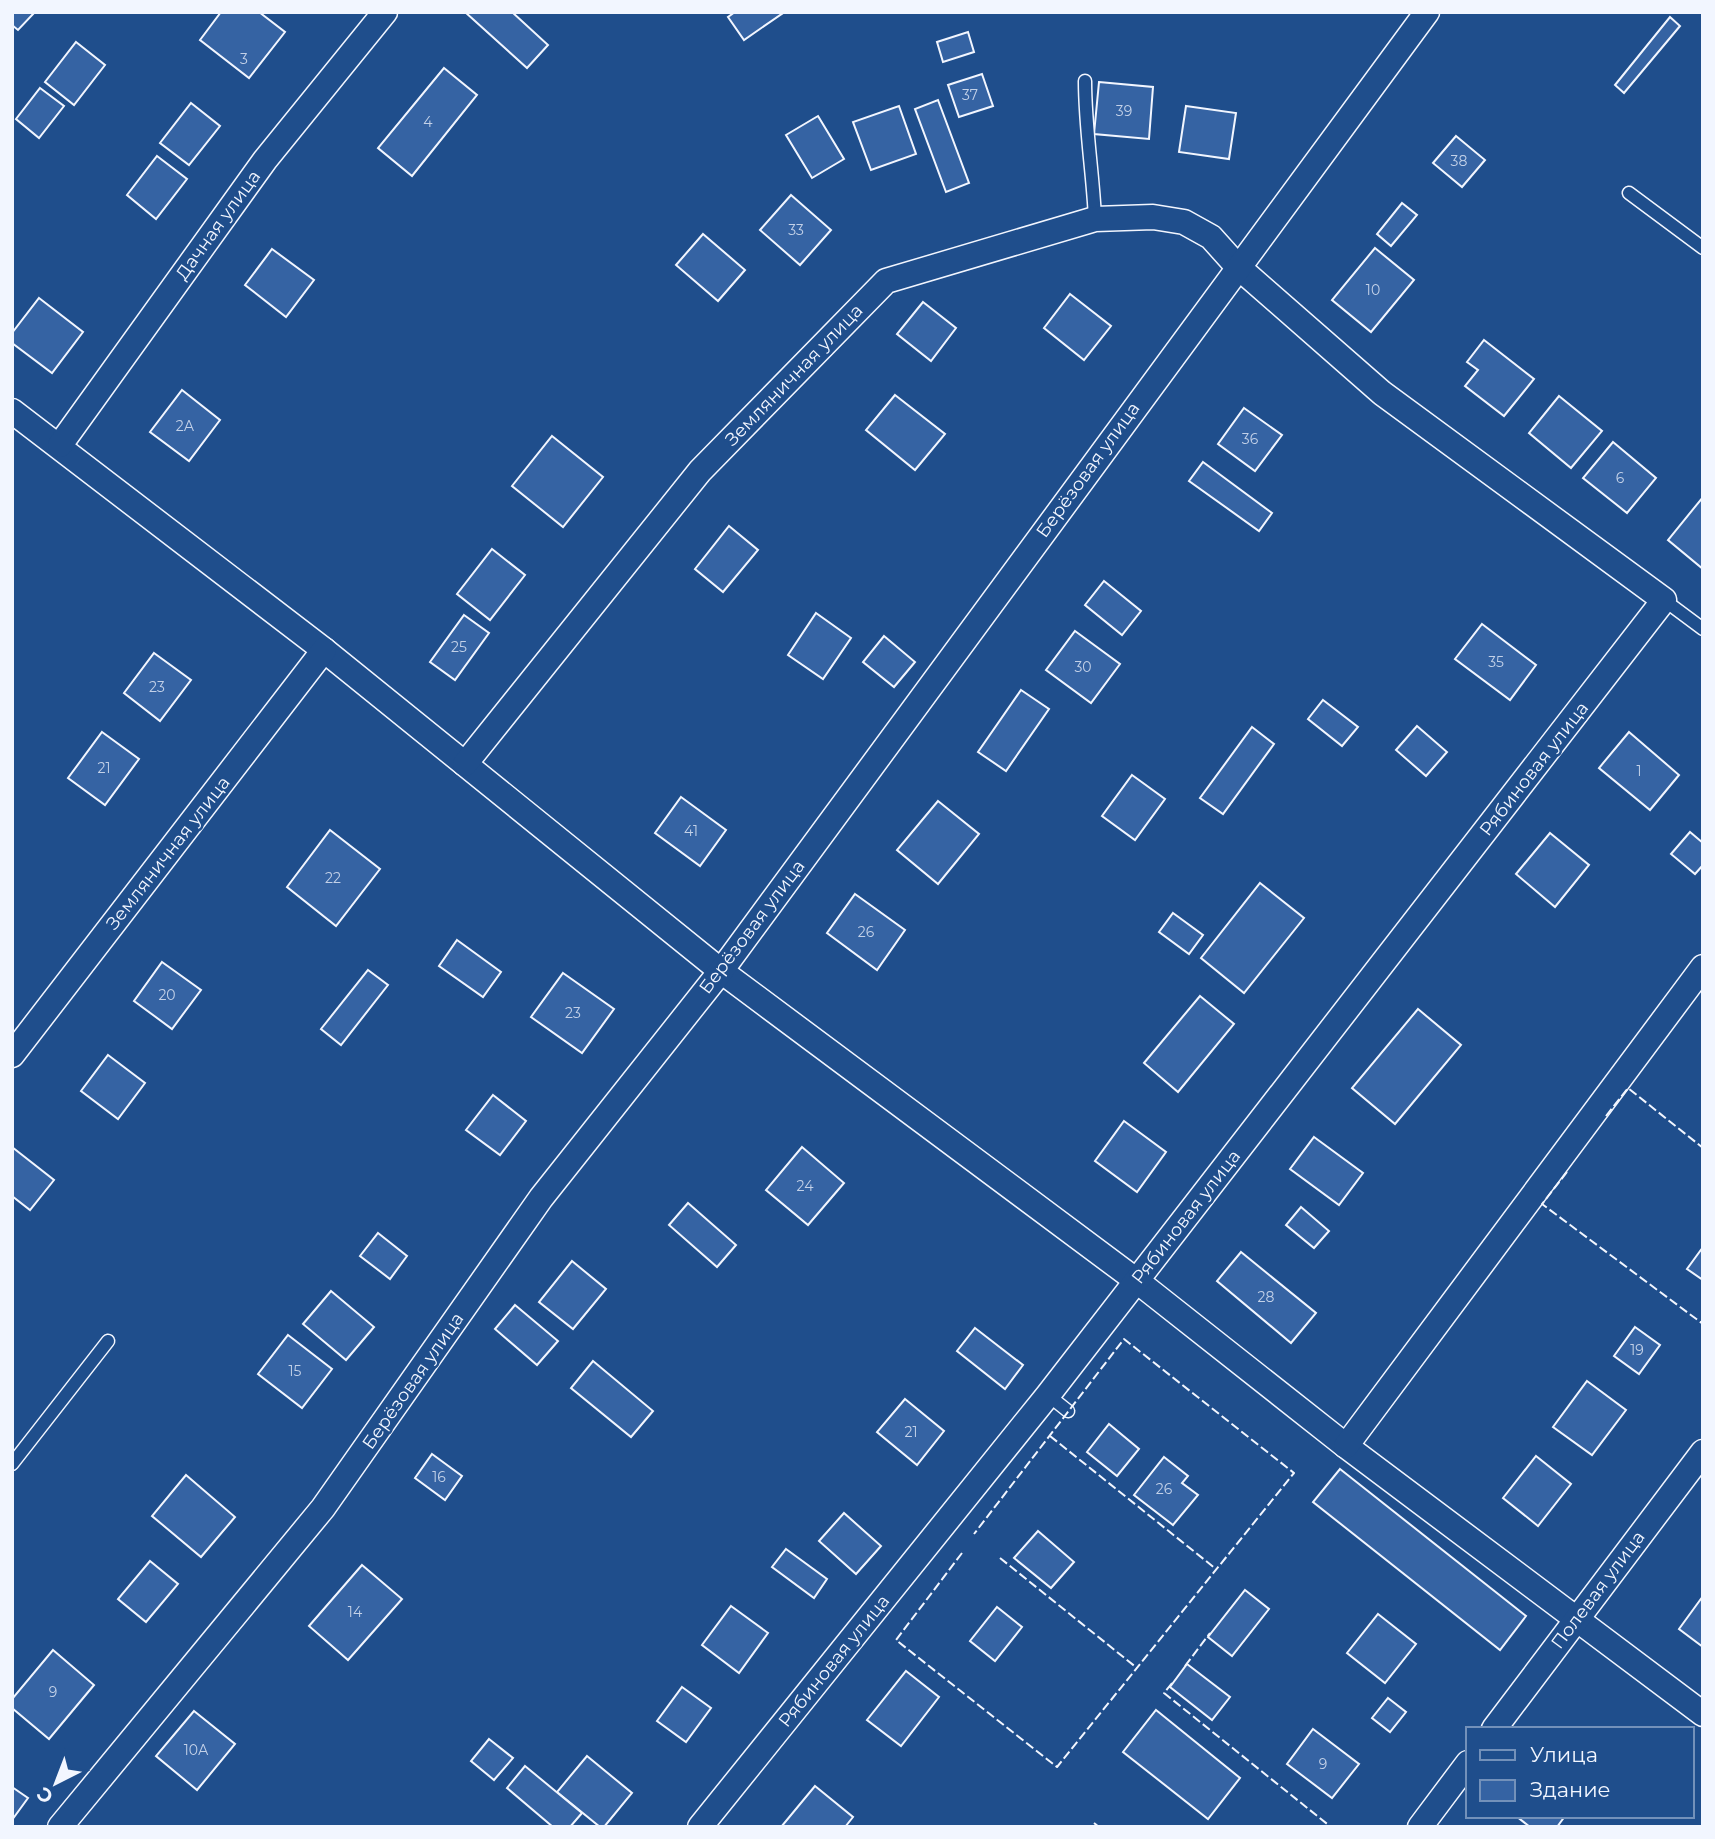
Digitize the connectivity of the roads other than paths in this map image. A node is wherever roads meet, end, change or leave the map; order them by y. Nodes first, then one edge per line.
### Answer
1 (386, 12) edge
2 (1427, 12) edge
3 (1085, 81) dead end
4 (1629, 193) dead end
5 (1096, 219) junction
6 (1703, 247) edge
7 (1237, 266) junction
8 (12, 411) edge
9 (60, 445) junction
10 (1664, 600) junction
11 (1703, 629) edge
12 (324, 650) junction
13 (465, 764) junction
14 (1703, 967) edge
15 (720, 971) junction
16 (12, 1055) edge
17 (1137, 1281) junction
18 (108, 1340) dead end
19 (1048, 1395) junction
20 (1068, 1411) dead end
21 (1346, 1446) junction
22 (1703, 1452) edge
23 (12, 1464) edge
24 (1578, 1619) junction
25 (1703, 1714) edge
26 (1496, 1727) edge
27 (1466, 1766) edge
28 (60, 1827) edge
29 (700, 1827) edge
30 (1420, 1827) edge

1 - 9 street, Дачная улица
2 - 7 street, Берёзовая улица
3 - 5 lane
4 - 6 lane
5 - 7 street, Земляничная улица
5 - 13 street, Земляничная улица
7 - 10 street, Земляничная улица
7 - 15 street, Берёзовая улица
8 - 9 street
9 - 12 street
10 - 11 lane
10 - 17 street, Рябиновая улица
12 - 13 street
12 - 16 street, Земляничная улица
13 - 15 street
14 - 21 street
15 - 17 street
15 - 28 street, Берёзовая улица
17 - 19 street, Рябиновая улица
17 - 21 street
18 - 23 lane
19 - 20 lane
19 - 29 street, Рябиновая улица
21 - 24 street
22 - 24 street, Полевая улица
24 - 25 street
24 - 26 street, Полевая улица
27 - 30 street

